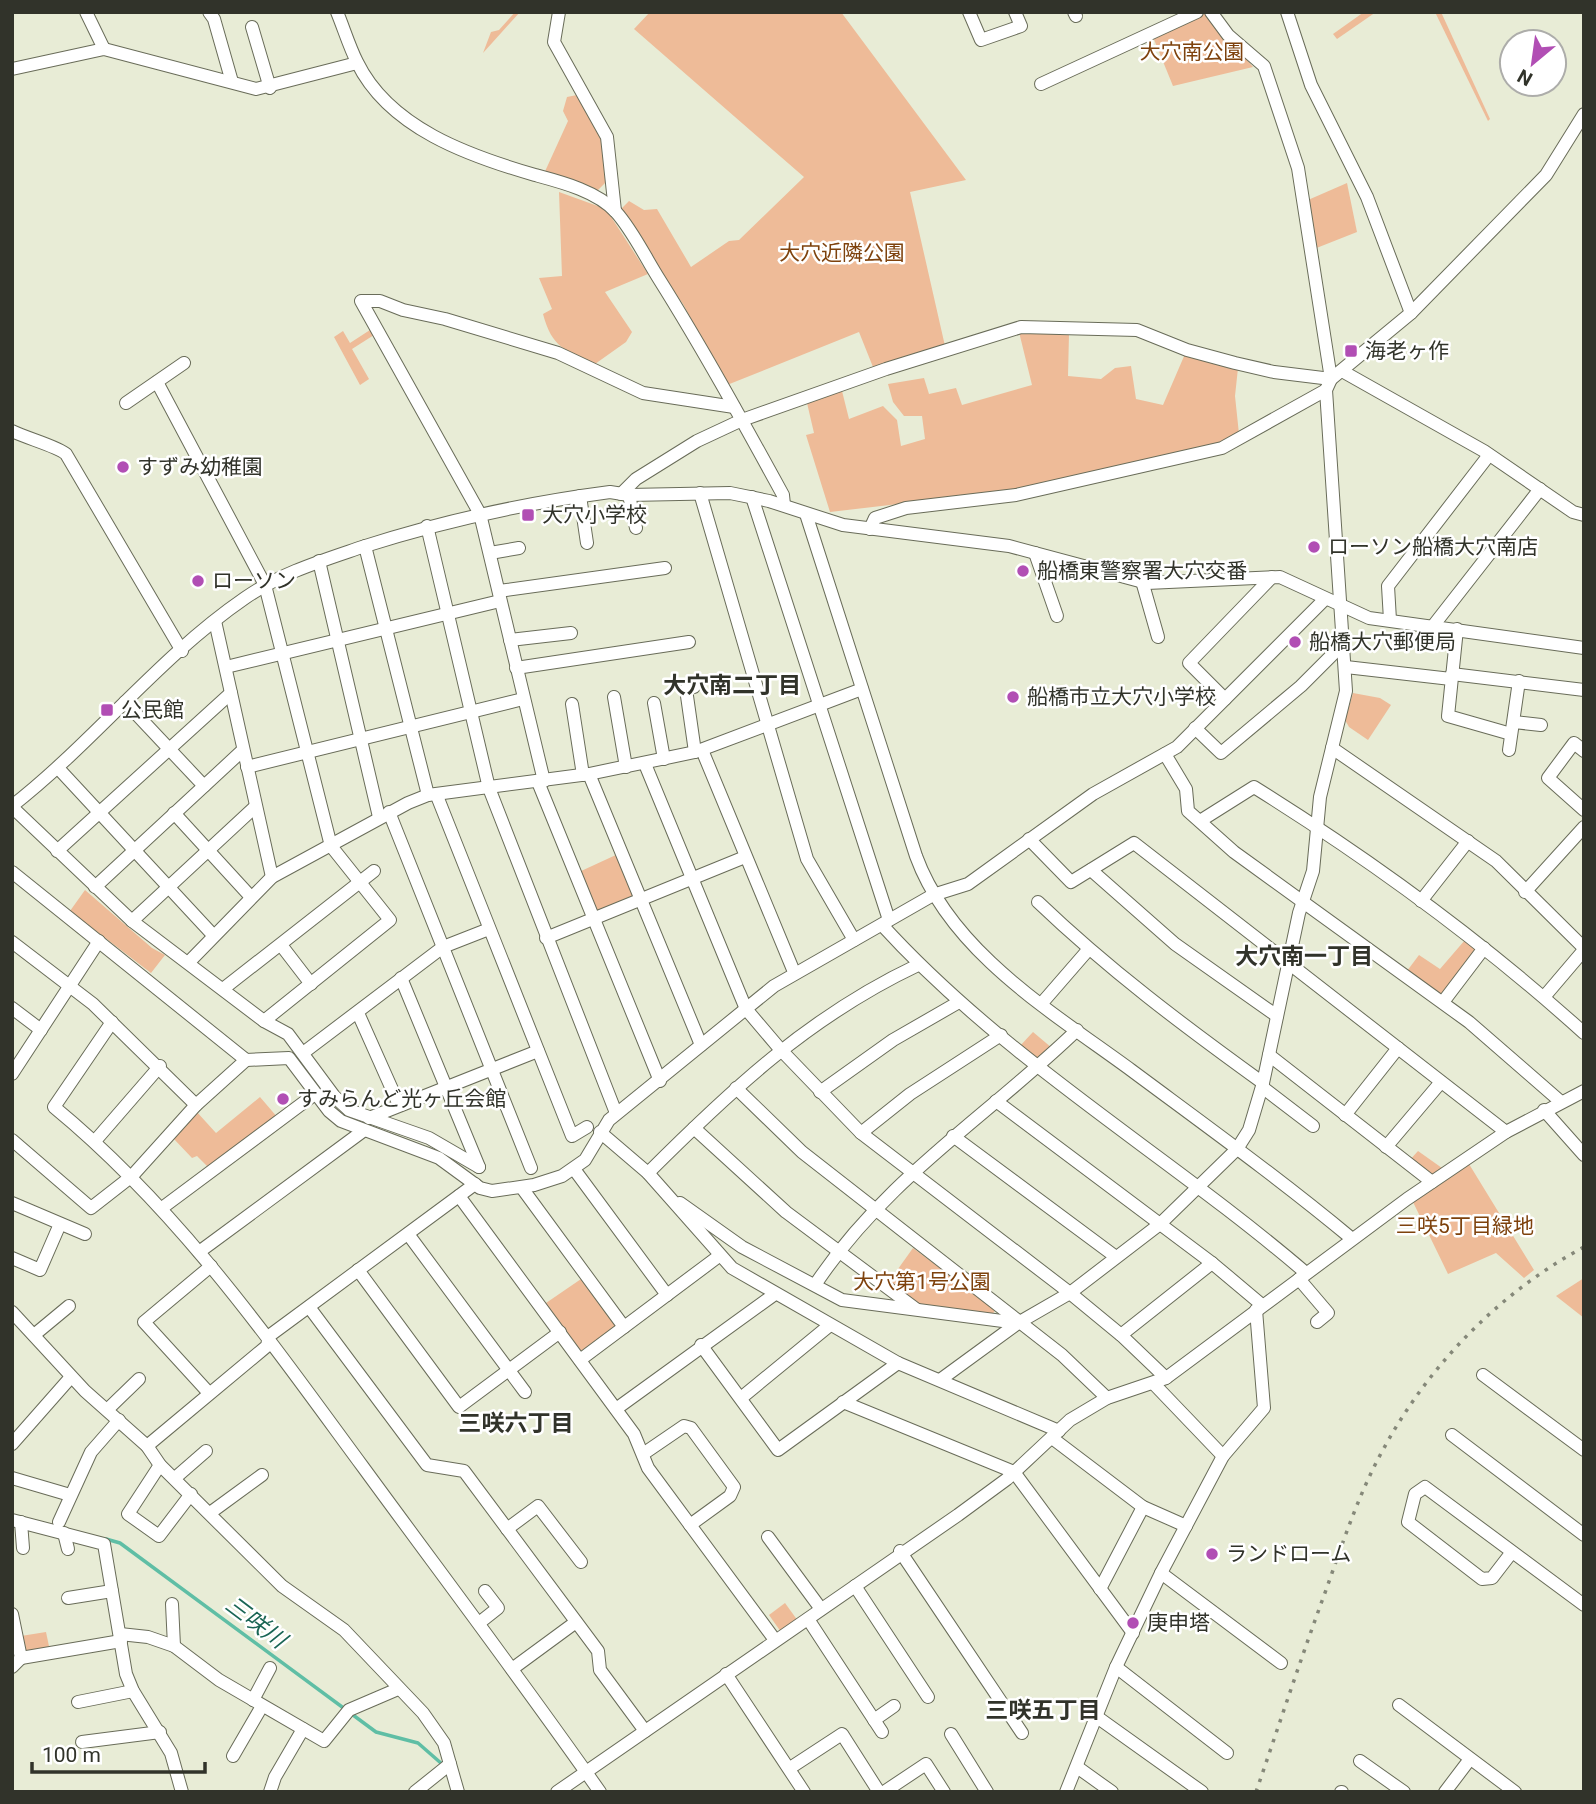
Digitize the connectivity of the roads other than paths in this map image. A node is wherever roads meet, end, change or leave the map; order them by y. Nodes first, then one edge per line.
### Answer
1 (86, 12) edge
2 (209, 12) edge
3 (337, 12) edge
4 (969, 12) edge
5 (1015, 12) edge
6 (1197, 12) edge
7 (1211, 12) edge
8 (1287, 12) edge
9 (560, 13) edge
10 (252, 27) dead end
11 (104, 50) junction
12 (357, 63) junction
13 (12, 69) edge
14 (232, 82) junction
15 (1041, 84) dead end
16 (270, 88) junction
17 (1582, 120) edge
18 (615, 211) junction
19 (1411, 313) junction
20 (184, 363) dead end
21 (1342, 371) junction
22 (157, 382) junction
23 (1329, 385) junction
24 (126, 403) dead end
25 (734, 407) junction
26 (742, 420) junction
27 (12, 430) edge
28 (1489, 454) junction
29 (1540, 489) junction
30 (700, 493) junction
31 (625, 494) junction
32 (580, 496) junction
33 (752, 498) junction
34 (784, 505) junction
35 (480, 514) junction
36 (806, 514) junction
37 (1584, 515) edge
38 (427, 526) junction
39 (636, 528) dead end
40 (870, 530) junction
41 (587, 543) dead end
42 (365, 546) junction
43 (519, 548) dead end
44 (489, 553) junction
45 (1035, 553) junction
46 (319, 561) junction
47 (665, 568) dead end
48 (1272, 577) junction
49 (1142, 581) junction
50 (265, 585) junction
51 (499, 596) junction
52 (1325, 598) junction
53 (1342, 607) junction
54 (448, 613) junction
55 (1056, 616) dead end
56 (215, 621) junction
57 (1390, 621) junction
58 (1433, 626) junction
59 (387, 629) junction
60 (1457, 629) junction
61 (571, 633) dead end
62 (1158, 637) dead end
63 (510, 640) junction
64 (338, 641) junction
65 (689, 642) dead end
66 (1344, 643) junction
67 (1584, 648) edge
68 (182, 651) junction
69 (283, 654) junction
70 (226, 667) junction
71 (1346, 667) junction
72 (516, 668) junction
73 (1451, 677) junction
74 (1519, 681) junction
75 (694, 687) dead end
76 (862, 689) junction
77 (1584, 690) edge
78 (231, 693) junction
79 (614, 696) dead end
80 (523, 699) junction
81 (1225, 699) junction
82 (125, 702) junction
83 (653, 703) dead end
84 (572, 704) dead end
85 (818, 705) junction
86 (471, 712) junction
87 (766, 723) junction
88 (1541, 725) dead end
89 (411, 727) junction
90 (1195, 728) junction
91 (1513, 728) junction
92 (361, 739) junction
93 (1332, 748) junction
94 (170, 750) junction
95 (243, 750) junction
96 (1509, 750) dead end
97 (698, 751) junction
98 (1584, 751) edge
99 (307, 753) junction
100 (1165, 754) junction
101 (664, 759) junction
102 (645, 764) junction
103 (247, 766) junction
104 (626, 767) junction
105 (58, 768) junction
106 (586, 774) junction
107 (541, 782) junction
108 (204, 786) junction
109 (489, 788) junction
110 (432, 795) junction
111 (12, 807) edge
112 (256, 807) junction
113 (1584, 810) edge
114 (99, 813) junction
115 (174, 813) junction
116 (384, 814) junction
117 (1200, 821) junction
118 (1317, 826) junction
119 (1584, 827) edge
120 (1029, 839) junction
121 (1468, 841) junction
122 (331, 846) junction
123 (208, 850) junction
124 (57, 851) junction
125 (134, 851) junction
126 (745, 857) junction
127 (1091, 870) junction
128 (374, 871) dead end
129 (12, 872) edge
130 (272, 877) junction
131 (693, 878) junction
132 (360, 883) junction
133 (95, 887) junction
134 (168, 888) junction
135 (1525, 892) junction
136 (933, 895) junction
137 (250, 896) junction
138 (640, 901) junction
139 (1421, 901) junction
140 (1038, 902) dead end
141 (1303, 902) junction
142 (592, 919) junction
143 (132, 921) junction
144 (886, 922) junction
145 (489, 929) junction
146 (213, 935) junction
147 (546, 938) junction
148 (854, 940) junction
149 (99, 941) junction
150 (12, 942) edge
151 (281, 945) junction
152 (443, 947) junction
153 (1484, 948) junction
154 (1584, 949) edge
155 (1088, 950) junction
156 (189, 962) junction
157 (1287, 962) junction
158 (918, 965) junction
159 (794, 972) junction
160 (401, 978) junction
161 (311, 984) junction
162 (69, 986) junction
163 (223, 989) junction
164 (1545, 997) junction
165 (958, 1002) junction
166 (1443, 1002) junction
167 (1042, 1003) junction
168 (12, 1008) edge
169 (746, 1009) junction
170 (358, 1013) junction
171 (1277, 1016) junction
172 (264, 1021) junction
173 (111, 1022) junction
174 (41, 1030) junction
175 (1077, 1030) junction
176 (1584, 1033) edge
177 (1001, 1035) junction
178 (701, 1045) junction
179 (1398, 1048) junction
180 (780, 1049) junction
181 (538, 1051) junction
182 (303, 1053) junction
183 (1269, 1055) junction
184 (246, 1060) junction
185 (160, 1066) junction
186 (1038, 1068) junction
187 (490, 1069) junction
188 (12, 1074) edge
189 (660, 1080) junction
190 (1441, 1082) junction
191 (1262, 1085) junction
192 (444, 1088) junction
193 (736, 1088) junction
194 (1584, 1091) edge
195 (820, 1092) junction
196 (315, 1094) junction
197 (996, 1101) junction
198 (1561, 1102) junction
199 (196, 1105) junction
200 (400, 1105) junction
201 (1544, 1110) junction
202 (616, 1114) junction
203 (1345, 1115) junction
204 (369, 1118) junction
205 (1312, 1126) dead end
206 (694, 1128) junction
207 (593, 1130) junction
208 (363, 1132) junction
209 (1506, 1132) junction
210 (861, 1133) junction
211 (953, 1136) junction
212 (12, 1140) edge
213 (95, 1141) junction
214 (1386, 1147) junction
215 (1237, 1149) junction
216 (1584, 1155) edge
217 (531, 1168) dead end
218 (574, 1169) junction
219 (911, 1171) junction
220 (648, 1173) junction
221 (132, 1177) junction
222 (1432, 1182) junction
223 (475, 1184) junction
224 (522, 1188) junction
225 (1199, 1188) junction
226 (667, 1194) junction
227 (459, 1196) junction
228 (12, 1202) edge
229 (163, 1208) junction
230 (873, 1210) junction
231 (60, 1223) junction
232 (1160, 1224) junction
233 (85, 1234) dead end
234 (408, 1234) junction
235 (1351, 1238) junction
236 (733, 1239) junction
237 (837, 1251) junction
238 (199, 1252) junction
239 (718, 1254) junction
240 (1116, 1257) junction
241 (12, 1258) edge
242 (1212, 1263) junction
243 (211, 1266) junction
244 (358, 1270) junction
245 (1303, 1276) junction
246 (815, 1285) junction
247 (1070, 1293) junction
248 (775, 1294) junction
249 (667, 1295) junction
250 (69, 1306) dead end
251 (309, 1307) junction
252 (1259, 1307) junction
253 (12, 1312) edge
254 (919, 1312) junction
255 (1317, 1322) dead end
256 (1018, 1323) junction
257 (830, 1325) junction
258 (624, 1326) junction
259 (560, 1332) junction
260 (34, 1335) junction
261 (1121, 1335) junction
262 (269, 1336) junction
263 (701, 1345) junction
264 (580, 1360) junction
265 (898, 1363) junction
266 (509, 1370) junction
267 (1483, 1375) dead end
268 (71, 1377) junction
269 (139, 1379) dead end
270 (940, 1380) junction
271 (1160, 1381) junction
272 (208, 1392) junction
273 (525, 1392) dead end
274 (741, 1398) junction
275 (1107, 1398) junction
276 (843, 1402) junction
277 (108, 1409) junction
278 (616, 1409) junction
279 (119, 1420) junction
280 (1055, 1434) junction
281 (1452, 1435) dead end
282 (12, 1444) edge
283 (147, 1446) junction
284 (206, 1451) dead end
285 (1584, 1451) edge
286 (643, 1454) junction
287 (1223, 1456) junction
288 (160, 1465) junction
289 (1014, 1472) junction
290 (262, 1475) dead end
291 (12, 1478) edge
292 (175, 1478) junction
293 (191, 1494) junction
294 (69, 1495) junction
295 (1143, 1507) junction
296 (210, 1513) junction
297 (17, 1521) edge
298 (690, 1525) junction
299 (1186, 1526) junction
300 (59, 1528) junction
301 (507, 1530) junction
302 (1584, 1535) edge
303 (768, 1536) dead end
304 (23, 1548) dead end
305 (68, 1549) dead end
306 (1512, 1552) junction
307 (901, 1553) junction
308 (581, 1562) dead end
309 (1161, 1573) junction
310 (855, 1587) junction
311 (1100, 1589) junction
312 (112, 1591) junction
313 (485, 1591) dead end
314 (68, 1598) dead end
315 (172, 1604) dead end
316 (1584, 1605) edge
317 (821, 1609) junction
318 (12, 1614) edge
319 (808, 1619) junction
320 (576, 1622) junction
321 (479, 1623) junction
322 (1133, 1633) junction
323 (120, 1638) junction
324 (775, 1640) junction
325 (174, 1646) junction
326 (16, 1663) edge
327 (1281, 1663) dead end
328 (1116, 1667) junction
329 (270, 1668) dead end
330 (512, 1669) junction
331 (726, 1674) junction
332 (398, 1689) junction
333 (133, 1691) junction
334 (928, 1697) dead end
335 (78, 1702) dead end
336 (257, 1703) junction
337 (1399, 1705) dead end
338 (894, 1706) dead end
339 (1097, 1717) junction
340 (874, 1720) junction
341 (303, 1729) junction
342 (645, 1731) junction
343 (160, 1732) junction
344 (882, 1732) dead end
345 (1022, 1732) dead end
346 (951, 1734) dead end
347 (82, 1742) dead end
348 (1227, 1753) dead end
349 (233, 1756) dead end
350 (1470, 1759) junction
351 (1360, 1760) dead end
352 (450, 1764) junction
353 (1077, 1767) junction
354 (790, 1768) junction
355 (585, 1771) junction
356 (182, 1792) edge
357 (270, 1792) edge
358 (415, 1792) edge
359 (458, 1792) edge
360 (557, 1792) edge
361 (600, 1792) edge
362 (804, 1792) edge
363 (882, 1792) edge
364 (944, 1792) edge
365 (988, 1792) edge
366 (1066, 1792) edge
367 (1112, 1792) edge
368 (1202, 1792) edge
369 (1404, 1792) edge
370 (1445, 1792) edge
371 (1515, 1792) edge

1 - 11 street
2 - 14 street
3 - 12 street
4 - 5 street
6 - 15 street
7 - 23 street
8 - 19 street
9 - 18 street
10 - 16 street
11 - 13 street
11 - 14 street
12 - 16 street
12 - 18 street
14 - 16 street
17 - 19 street
18 - 25 street
19 - 21 street
20 - 22 street
21 - 23 street
21 - 28 street
22 - 24 street
22 - 50 street
23 - 26 street
23 - 40 street
23 - 53 street
25 - 26 street
25 - 35 street
26 - 31 street
26 - 34 street
27 - 68 street
28 - 29 street
28 - 57 street
29 - 37 street
29 - 58 street
30 - 31 street
30 - 33 street
30 - 87 street
31 - 32 street
31 - 39 street
32 - 35 street
32 - 41 street
33 - 34 street
33 - 85 street
34 - 36 street
35 - 38 street
35 - 44 street
36 - 40 street
36 - 76 street
38 - 42 street
38 - 54 street
40 - 45 street
42 - 46 street
42 - 59 street
43 - 44 street
44 - 51 street
45 - 49 street
45 - 55 street
46 - 50 street
46 - 64 street
47 - 51 street
48 - 49 street
48 - 52 street
48 - 81 street
49 - 62 street
50 - 56 street
50 - 69 street
51 - 54 street
51 - 63 street
52 - 53 street
52 - 81 street
53 - 57 street
53 - 66 street
54 - 59 street
54 - 86 street
56 - 68 street
56 - 70 street
57 - 58 street
58 - 60 street
59 - 64 street
59 - 89 street
60 - 67 street
60 - 73 street
61 - 63 street
63 - 72 street
64 - 69 street
64 - 92 street
65 - 72 street
66 - 71 street
66 - 90 street
68 - 82 street
69 - 70 street
69 - 99 street
70 - 78 street
71 - 73 street
71 - 93 street
72 - 80 street
73 - 74 street
73 - 91 street
74 - 77 street
74 - 91 street
75 - 97 street
76 - 85 street
76 - 136 street
78 - 94 street
78 - 95 street
79 - 104 street
80 - 86 street
80 - 107 street
81 - 90 street
82 - 94 street
82 - 105 street
83 - 101 street
84 - 106 street
85 - 87 street
85 - 144 street
86 - 89 street
86 - 109 street
87 - 97 street
87 - 148 street
88 - 91 street
89 - 92 street
89 - 110 street
90 - 100 street
91 - 96 street
92 - 99 street
92 - 116 street
93 - 118 street
93 - 121 street
94 - 108 street
94 - 114 street
95 - 103 street
95 - 108 street
97 - 101 street
97 - 126 street
98 - 113 street
99 - 103 street
99 - 122 street
100 - 117 street
100 - 120 street
101 - 102 street
102 - 104 street
102 - 131 street
103 - 112 street
104 - 106 street
105 - 111 street
105 - 114 street
106 - 107 street
106 - 138 street
107 - 109 street
107 - 142 street
108 - 115 street
109 - 110 street
109 - 147 street
110 - 116 street
110 - 145 street
111 - 124 street
112 - 123 street
112 - 130 street
114 - 124 street
114 - 125 street
115 - 123 street
115 - 125 street
116 - 122 street
116 - 152 street
117 - 118 street
117 - 141 street
118 - 139 street
118 - 141 street
119 - 135 street
120 - 127 street
120 - 136 street
121 - 135 street
121 - 139 street
122 - 130 street
122 - 132 street
123 - 134 street
123 - 137 street
124 - 133 street
125 - 133 street
125 - 134 street
126 - 131 street
126 - 159 street
127 - 157 street
127 - 171 street
128 - 132 street
129 - 149 street
130 - 137 street
131 - 138 street
131 - 169 street
132 - 151 street
132 - 161 street
133 - 143 street
134 - 143 street
134 - 146 street
135 - 154 street
136 - 144 street
136 - 167 street
137 - 146 street
138 - 142 street
138 - 178 street
139 - 153 street
140 - 155 street
141 - 157 street
141 - 166 street
142 - 147 street
142 - 189 street
143 - 156 street
144 - 148 street
144 - 158 street
145 - 152 street
145 - 181 street
146 - 156 street
147 - 202 street
148 - 159 street
149 - 162 street
149 - 184 street
150 - 162 street
151 - 161 street
151 - 163 street
152 - 160 street
152 - 187 street
153 - 164 street
153 - 166 street
154 - 164 street
155 - 167 street
155 - 191 street
156 - 163 street
157 - 171 street
157 - 179 street
158 - 165 street
158 - 180 street
159 - 169 street
160 - 170 street
160 - 192 street
161 - 172 street
162 - 173 street
162 - 174 street
163 - 172 street
164 - 176 street
165 - 177 street
165 - 195 street
166 - 198 street
167 - 175 street
168 - 174 street
169 - 178 street
169 - 180 street
170 - 182 street
170 - 200 street
171 - 183 street
172 - 182 street
173 - 185 street
173 - 213 street
174 - 188 street
175 - 186 street
175 - 215 street
177 - 186 street
177 - 210 street
178 - 189 street
179 - 190 street
179 - 203 street
180 - 193 street
180 - 195 street
181 - 187 street
181 - 207 street
182 - 204 street
183 - 191 street
183 - 203 street
184 - 196 street
184 - 199 street
185 - 199 street
185 - 213 street
186 - 197 street
186 - 225 street
187 - 192 street
187 - 217 street
189 - 202 street
190 - 209 street
190 - 214 street
191 - 205 street
191 - 215 street
192 - 200 street
192 - 204 street
193 - 206 street
193 - 230 street
194 - 198 street
195 - 210 street
196 - 208 street
196 - 229 street
197 - 211 street
197 - 232 street
198 - 201 street
199 - 221 street
200 - 204 street
201 - 209 street
201 - 216 street
202 - 207 street
203 - 214 street
206 - 220 street
206 - 237 street
207 - 218 street
207 - 220 street
208 - 223 street
208 - 238 street
209 - 222 street
210 - 219 street
211 - 219 street
211 - 240 street
212 - 221 street
213 - 221 street
214 - 222 street
215 - 225 street
215 - 235 street
218 - 224 street
218 - 249 street
219 - 230 street
219 - 247 street
220 - 226 street
221 - 229 street
222 - 235 street
223 - 224 street
223 - 227 street
224 - 258 street
225 - 232 street
225 - 245 street
226 - 236 street
226 - 239 street
227 - 234 street
227 - 259 street
228 - 231 street
229 - 238 street
230 - 237 street
230 - 256 street
231 - 233 street
231 - 241 street
232 - 240 street
232 - 242 street
234 - 244 street
234 - 266 street
235 - 245 street
236 - 239 street
236 - 246 street
237 - 246 street
237 - 254 street
238 - 243 street
239 - 248 street
239 - 249 street
240 - 247 street
242 - 252 street
242 - 261 street
243 - 262 street
243 - 272 street
244 - 251 street
244 - 266 street
245 - 252 street
245 - 255 street
246 - 254 street
247 - 256 street
247 - 261 street
248 - 257 street
248 - 263 street
249 - 258 street
250 - 260 street
251 - 262 street
251 - 301 street
252 - 271 street
252 - 287 street
253 - 260 street
254 - 256 street
256 - 270 street
256 - 275 street
257 - 265 street
257 - 274 street
258 - 264 street
259 - 264 street
259 - 266 street
260 - 268 street
261 - 271 street
262 - 272 street
262 - 321 street
263 - 274 street
263 - 278 street
264 - 278 street
265 - 270 street
265 - 276 street
266 - 273 street
267 - 285 street
268 - 277 street
268 - 282 street
269 - 277 street
270 - 280 street
271 - 275 street
271 - 287 street
272 - 283 street
274 - 276 street
275 - 280 street
276 - 289 street
277 - 279 street
278 - 286 street
279 - 283 street
279 - 294 street
280 - 289 street
280 - 295 street
281 - 302 street
283 - 288 street
284 - 292 street
286 - 298 street
286 - 298 street
287 - 299 street
288 - 292 street
288 - 293 street
289 - 307 street
289 - 311 street
290 - 296 street
291 - 294 street
292 - 293 street
293 - 296 street
294 - 300 street
295 - 299 street
295 - 311 street
296 - 332 street
297 - 300 street
297 - 304 street
298 - 324 street
299 - 309 street
300 - 305 street
300 - 312 street
301 - 308 street
301 - 320 street
303 - 317 street
306 - 306 street
306 - 316 street
307 - 310 street
307 - 345 street
309 - 322 street
309 - 327 street
310 - 317 street
310 - 334 street
311 - 322 street
312 - 314 street
312 - 323 street
313 - 321 street
315 - 325 street
317 - 319 street
318 - 326 street
319 - 324 street
319 - 340 street
320 - 330 street
320 - 342 street
321 - 330 street
322 - 328 street
323 - 325 street
323 - 326 street
323 - 333 street
324 - 331 street
325 - 336 street
328 - 339 street
328 - 348 street
329 - 336 street
330 - 355 street
331 - 342 street
331 - 354 street
332 - 341 street
332 - 352 street
333 - 335 street
333 - 343 street
336 - 341 street
336 - 349 street
337 - 350 street
338 - 340 street
339 - 353 street
339 - 368 street
340 - 344 street
341 - 357 street
342 - 355 street
343 - 347 street
343 - 356 street
346 - 365 street
350 - 370 street
350 - 371 street
351 - 369 street
352 - 358 street
352 - 359 street
353 - 366 street
353 - 367 street
354 - 362 street
354 - 363 street
355 - 360 street
355 - 361 street
363 - 364 street

